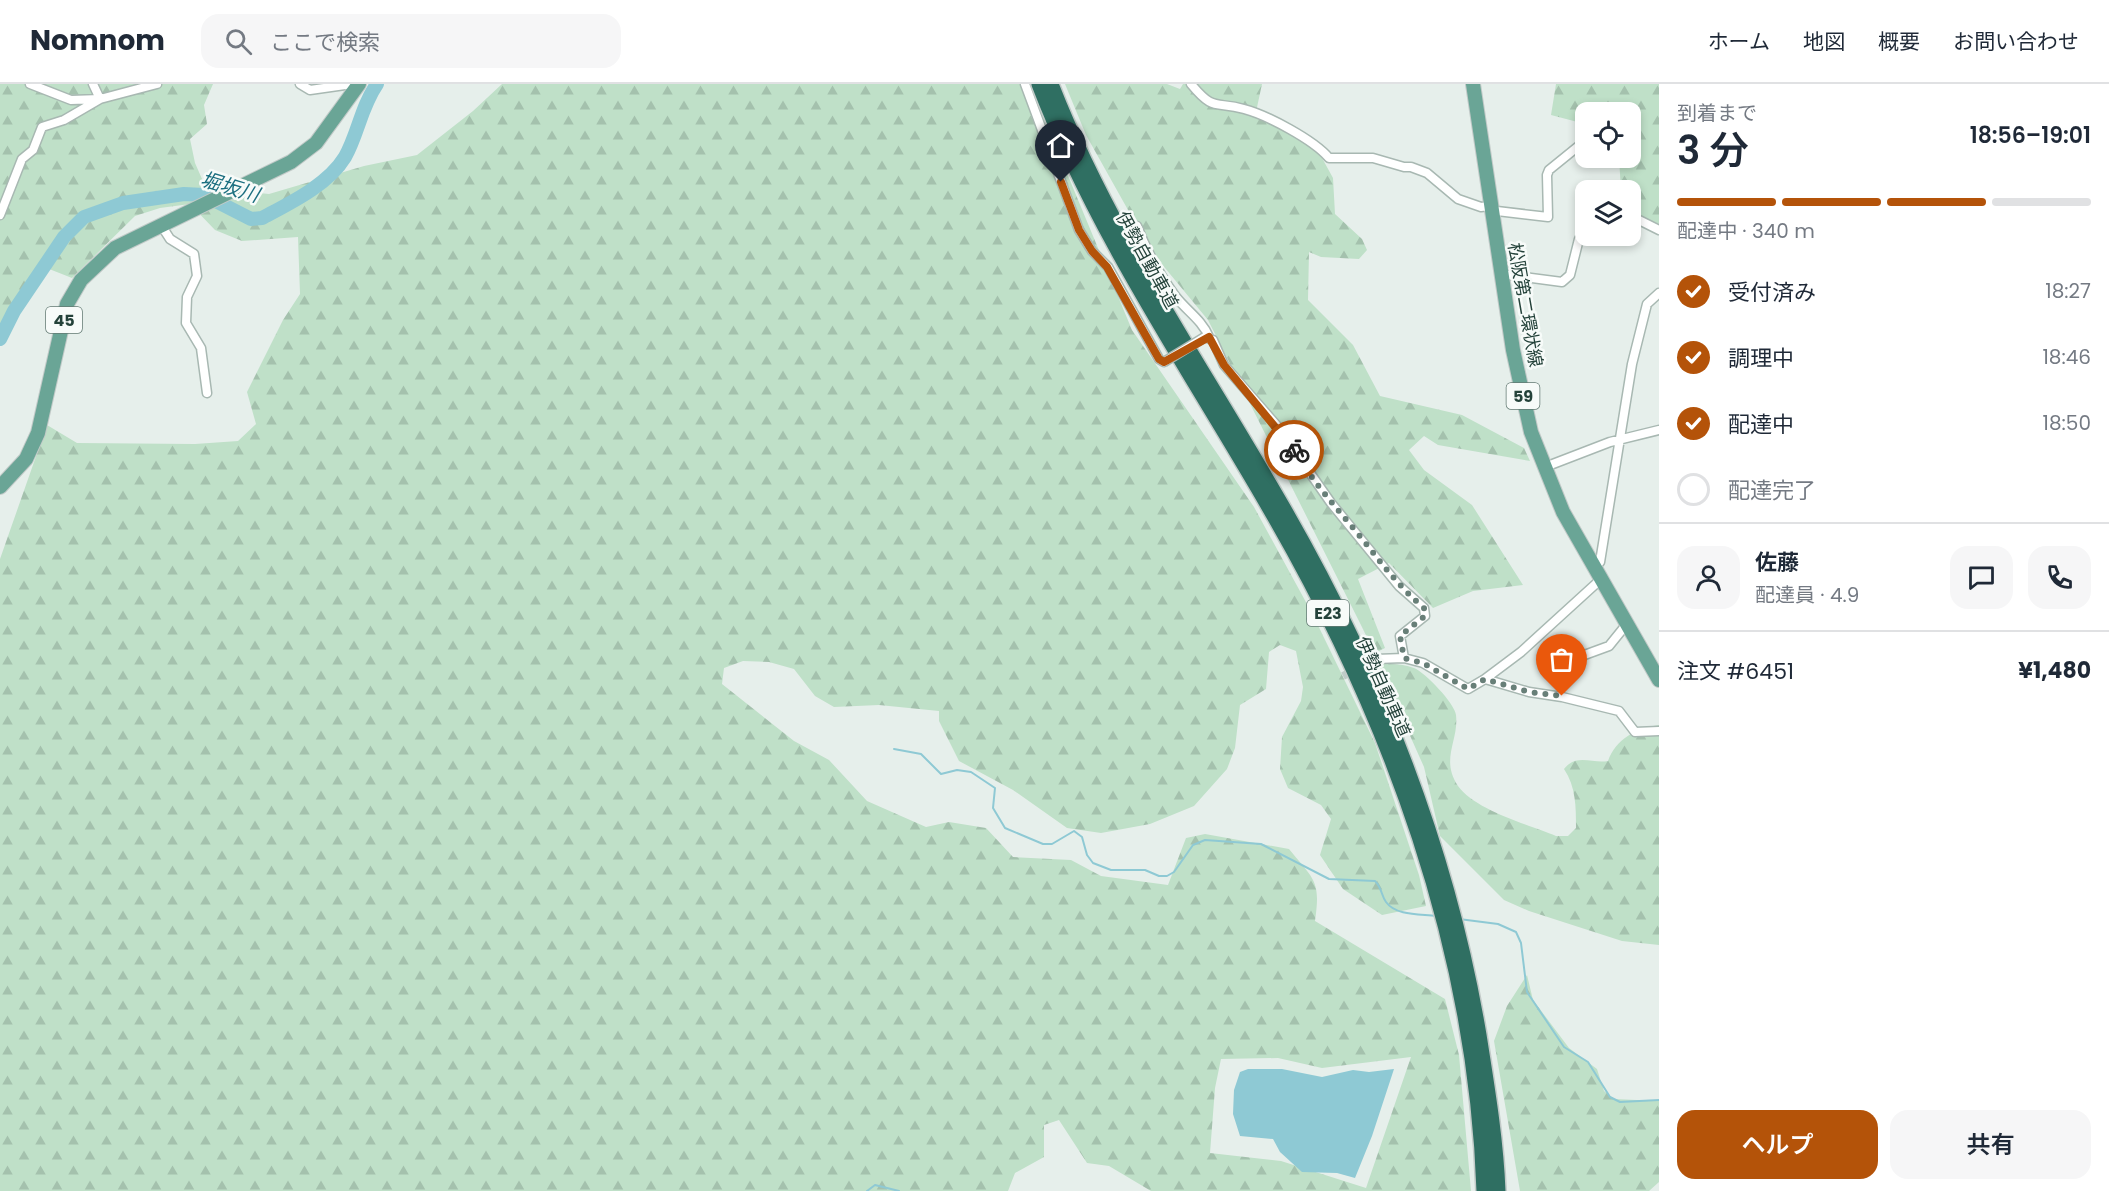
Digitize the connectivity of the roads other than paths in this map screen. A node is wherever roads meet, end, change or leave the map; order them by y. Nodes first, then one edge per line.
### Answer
1 (30, 84) edge
2 (93, 84) edge
3 (157, 84) edge
4 (300, 84) edge
5 (352, 84) edge
6 (359, 84) edge
7 (1025, 84) edge
8 (1039, 84) edge
9 (1052, 84) edge
10 (1191, 84) edge
11 (1473, 84) edge
12 (100, 99) junction
13 (1575, 149) edge
14 (1490, 206) junction
15 (0, 215) edge
16 (1641, 221) edge
17 (161, 225) junction
18 (1137, 226) dead end
19 (1659, 230) edge
20 (1577, 246) edge
21 (1501, 274) junction
22 (1659, 293) edge
23 (1207, 337) junction
24 (207, 393) dead end
25 (1659, 430) edge
26 (1621, 441) junction
27 (1545, 467) junction
28 (0, 487) edge
29 (1596, 574) junction
30 (1626, 625) junction
31 (1404, 658) junction
32 (1376, 659) tunnel mouth
33 (1568, 661) dead end
34 (1485, 679) junction
35 (1659, 680) edge
36 (1659, 731) edge
37 (1484, 1191) edge
38 (1497, 1191) edge

1 - 12 street
2 - 12 street
3 - 12 street
4 - 5 street
6 - 17 main road, 45
7 - 23 street, bridge
8 - 37 highway, 伊勢自動車道 / E23
9 - 38 highway, 伊勢自動車道 / E23
10 - 14 street
11 - 14 main road, 松阪第二環状線 / 59
12 - 15 street
13 - 14 street
14 - 21 main road, 松阪第二環状線 / 59
16 - 19 street
17 - 24 street
17 - 28 main road, 45
18 - 23 street
20 - 21 street
21 - 27 main road, 松阪第二環状線 / 59
22 - 26 street
23 - 31 street
25 - 26 street
26 - 27 street
26 - 29 street
27 - 29 main road, 松阪第二環状線 / 59
29 - 30 main road, 松阪第二環状線 / 59
29 - 34 street
30 - 33 street
30 - 35 main road, 松阪第二環状線 / 59
31 - 32 street
31 - 34 street
34 - 36 street

